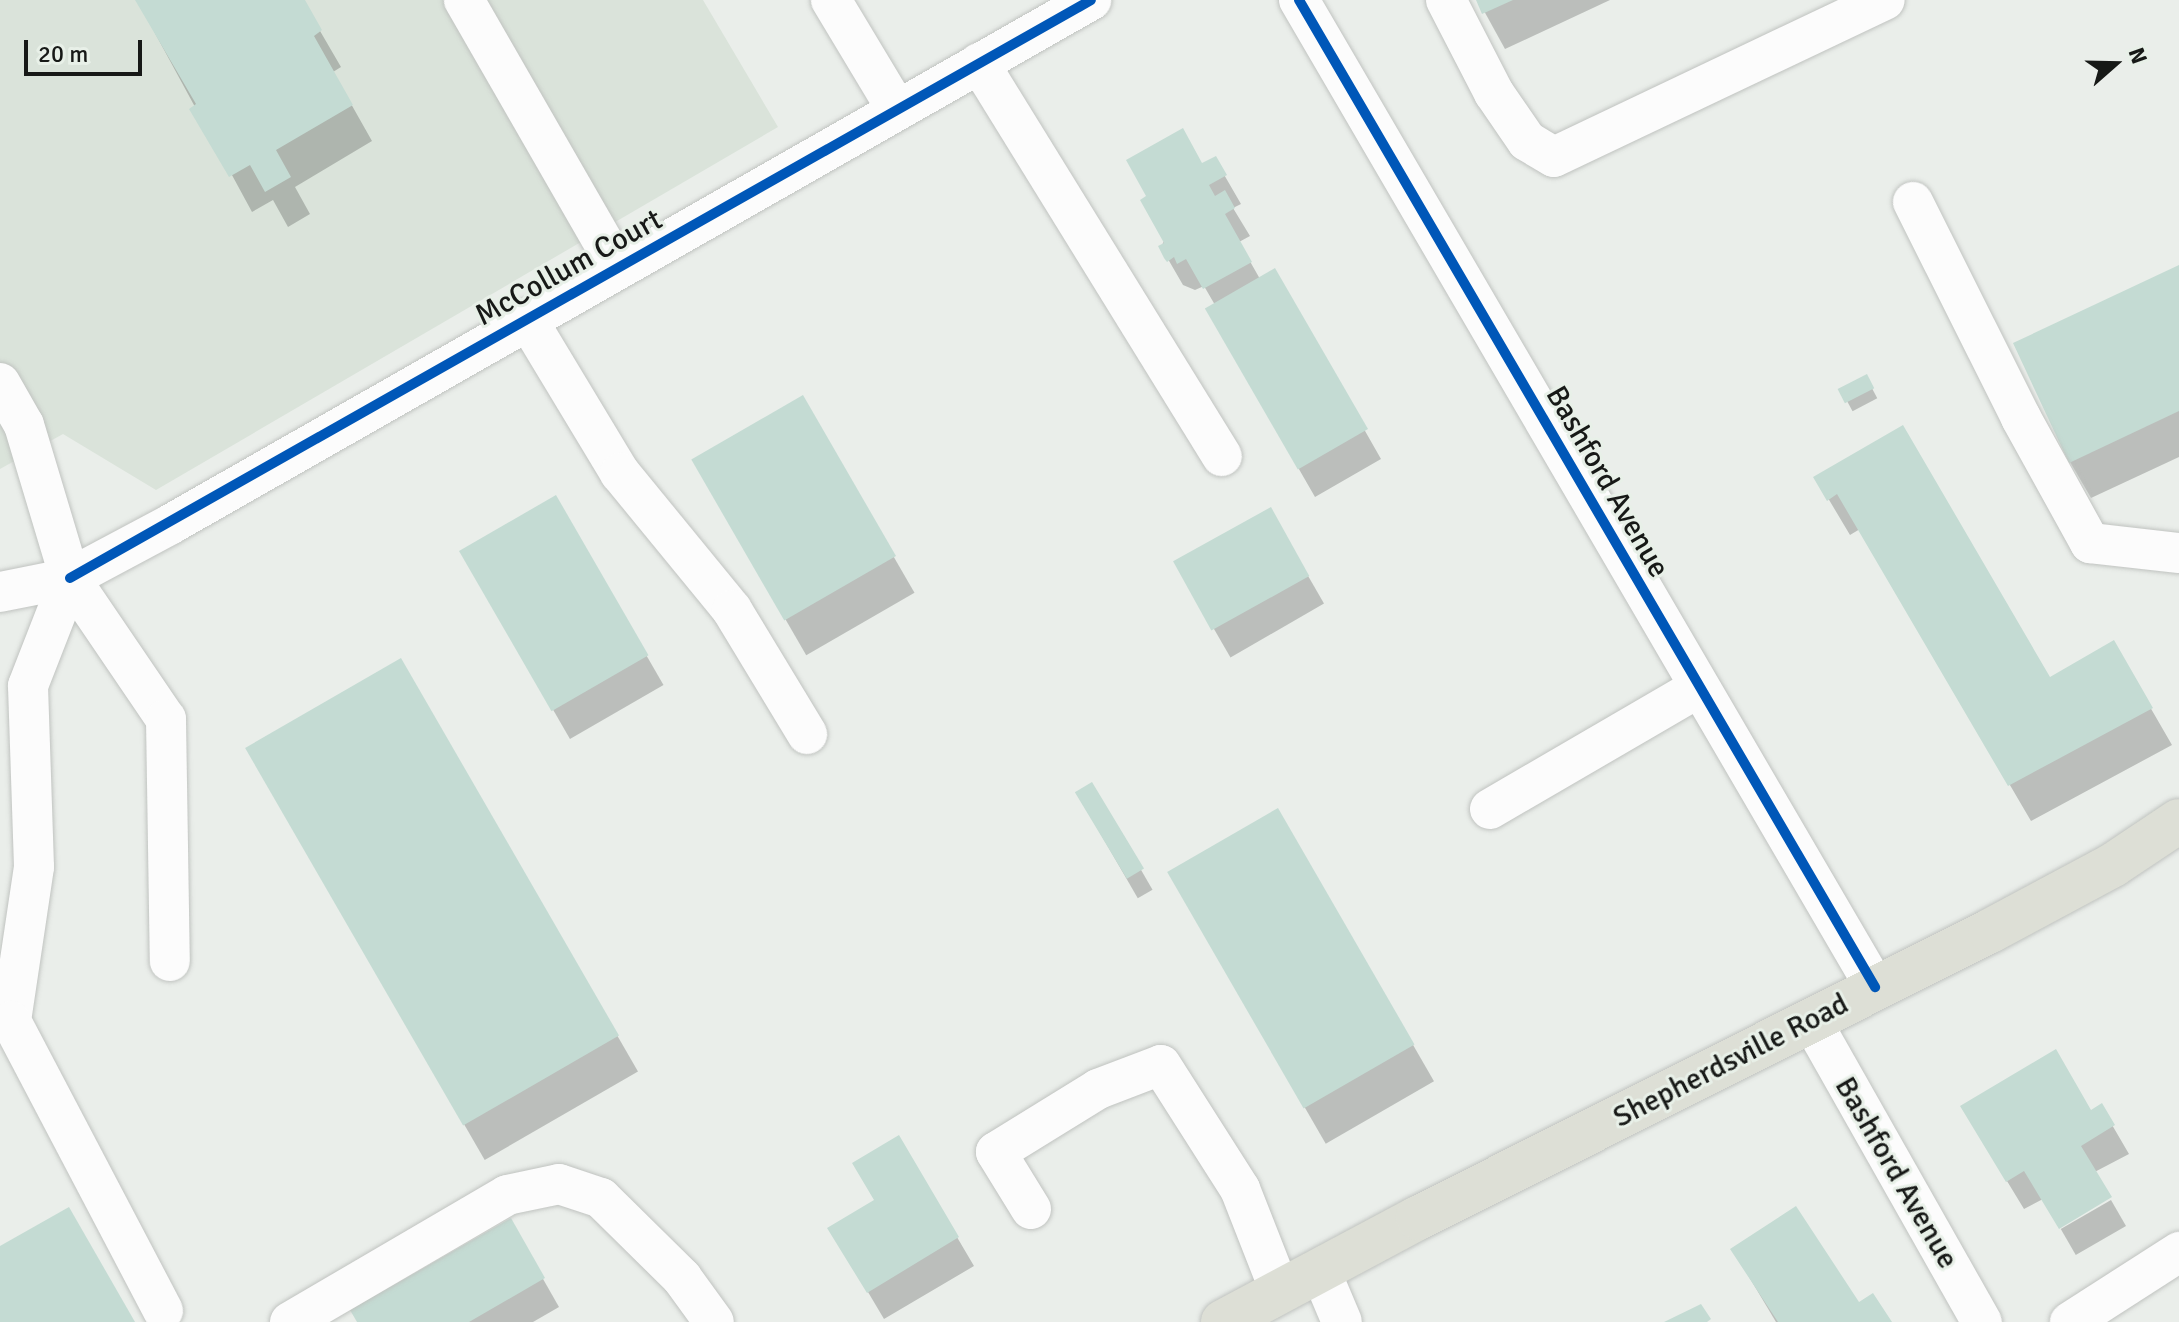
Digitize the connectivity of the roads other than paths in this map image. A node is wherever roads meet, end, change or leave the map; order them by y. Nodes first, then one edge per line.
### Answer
1 (464, 0) edge
2 (831, 0) edge
3 (1091, 0) edge
4 (1299, 0) edge
5 (1446, 0) edge
6 (1885, 0) edge
7 (979, 63) junction
8 (897, 110) junction
9 (1913, 202) dead end
10 (618, 268) junction
11 (527, 319) junction
12 (0, 383) edge
13 (1222, 456) dead end
14 (2179, 553) edge
15 (0, 566) edge
16 (70, 578) junction
17 (0, 592) edge
18 (1698, 688) junction
19 (807, 734) dead end
20 (1490, 809) dead end
21 (2179, 821) edge
22 (170, 961) dead end
23 (1875, 987) junction
24 (1812, 1022) junction
25 (1031, 1209) dead end
26 (2179, 1252) edge
27 (1320, 1270) junction
28 (1280, 1291) junction
29 (163, 1310) dead end
30 (290, 1322) edge
31 (714, 1322) edge
32 (1223, 1322) edge
33 (1342, 1322) edge
34 (1982, 1322) edge
35 (2070, 1322) edge

1 - 10 street
2 - 8 street
3 - 7 street, McCollum Court
4 - 18 street, Bashford Avenue
5 - 6 street
7 - 8 street, McCollum Court
7 - 13 street
8 - 10 street, McCollum Court
9 - 14 street
10 - 11 street, McCollum Court
11 - 16 street, McCollum Court
11 - 19 street
12 - 16 street
15 - 16 street
16 - 17 street, McCollum Court
16 - 22 street
16 - 29 street
18 - 20 street
18 - 23 street, Bashford Avenue
21 - 23 main road, Shepherdsville Road
23 - 24 main road, Shepherdsville Road
24 - 27 main road, Shepherdsville Road
24 - 34 street, Bashford Avenue
25 - 28 street
26 - 35 street
27 - 28 main road, Shepherdsville Road
27 - 33 street
28 - 32 main road, Shepherdsville Road
30 - 31 street

